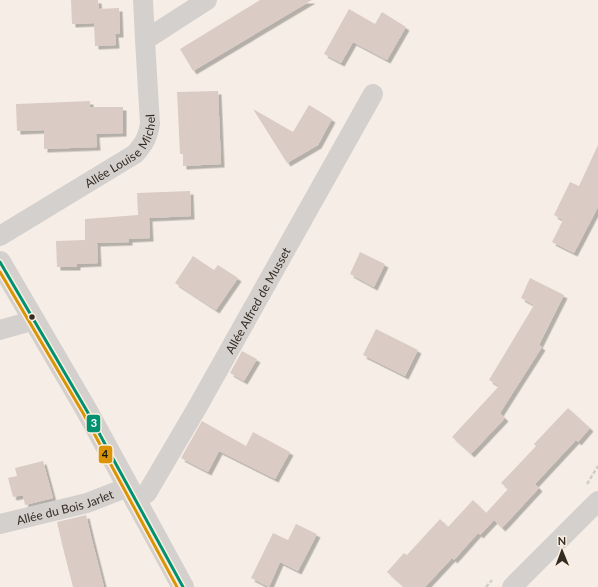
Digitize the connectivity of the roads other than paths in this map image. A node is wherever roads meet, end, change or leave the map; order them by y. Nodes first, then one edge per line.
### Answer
1 (143, 0) edge
2 (207, 0) edge
3 (145, 40) junction
4 (373, 94) dead end
5 (0, 236) edge
6 (0, 262) edge
7 (35, 320) junction
8 (0, 330) edge
9 (131, 493) junction
10 (598, 501) edge
11 (0, 524) edge
12 (183, 587) edge
13 (512, 587) edge

1 - 3 street, Allée Louise Michel
2 - 3 street
3 - 5 street, Allée Louise Michel
4 - 9 street, Allée Alfred de Musset
6 - 7 main road
7 - 8 street
7 - 9 main road
9 - 11 street, Allée du Bois Jarlet
9 - 12 main road
10 - 13 street

